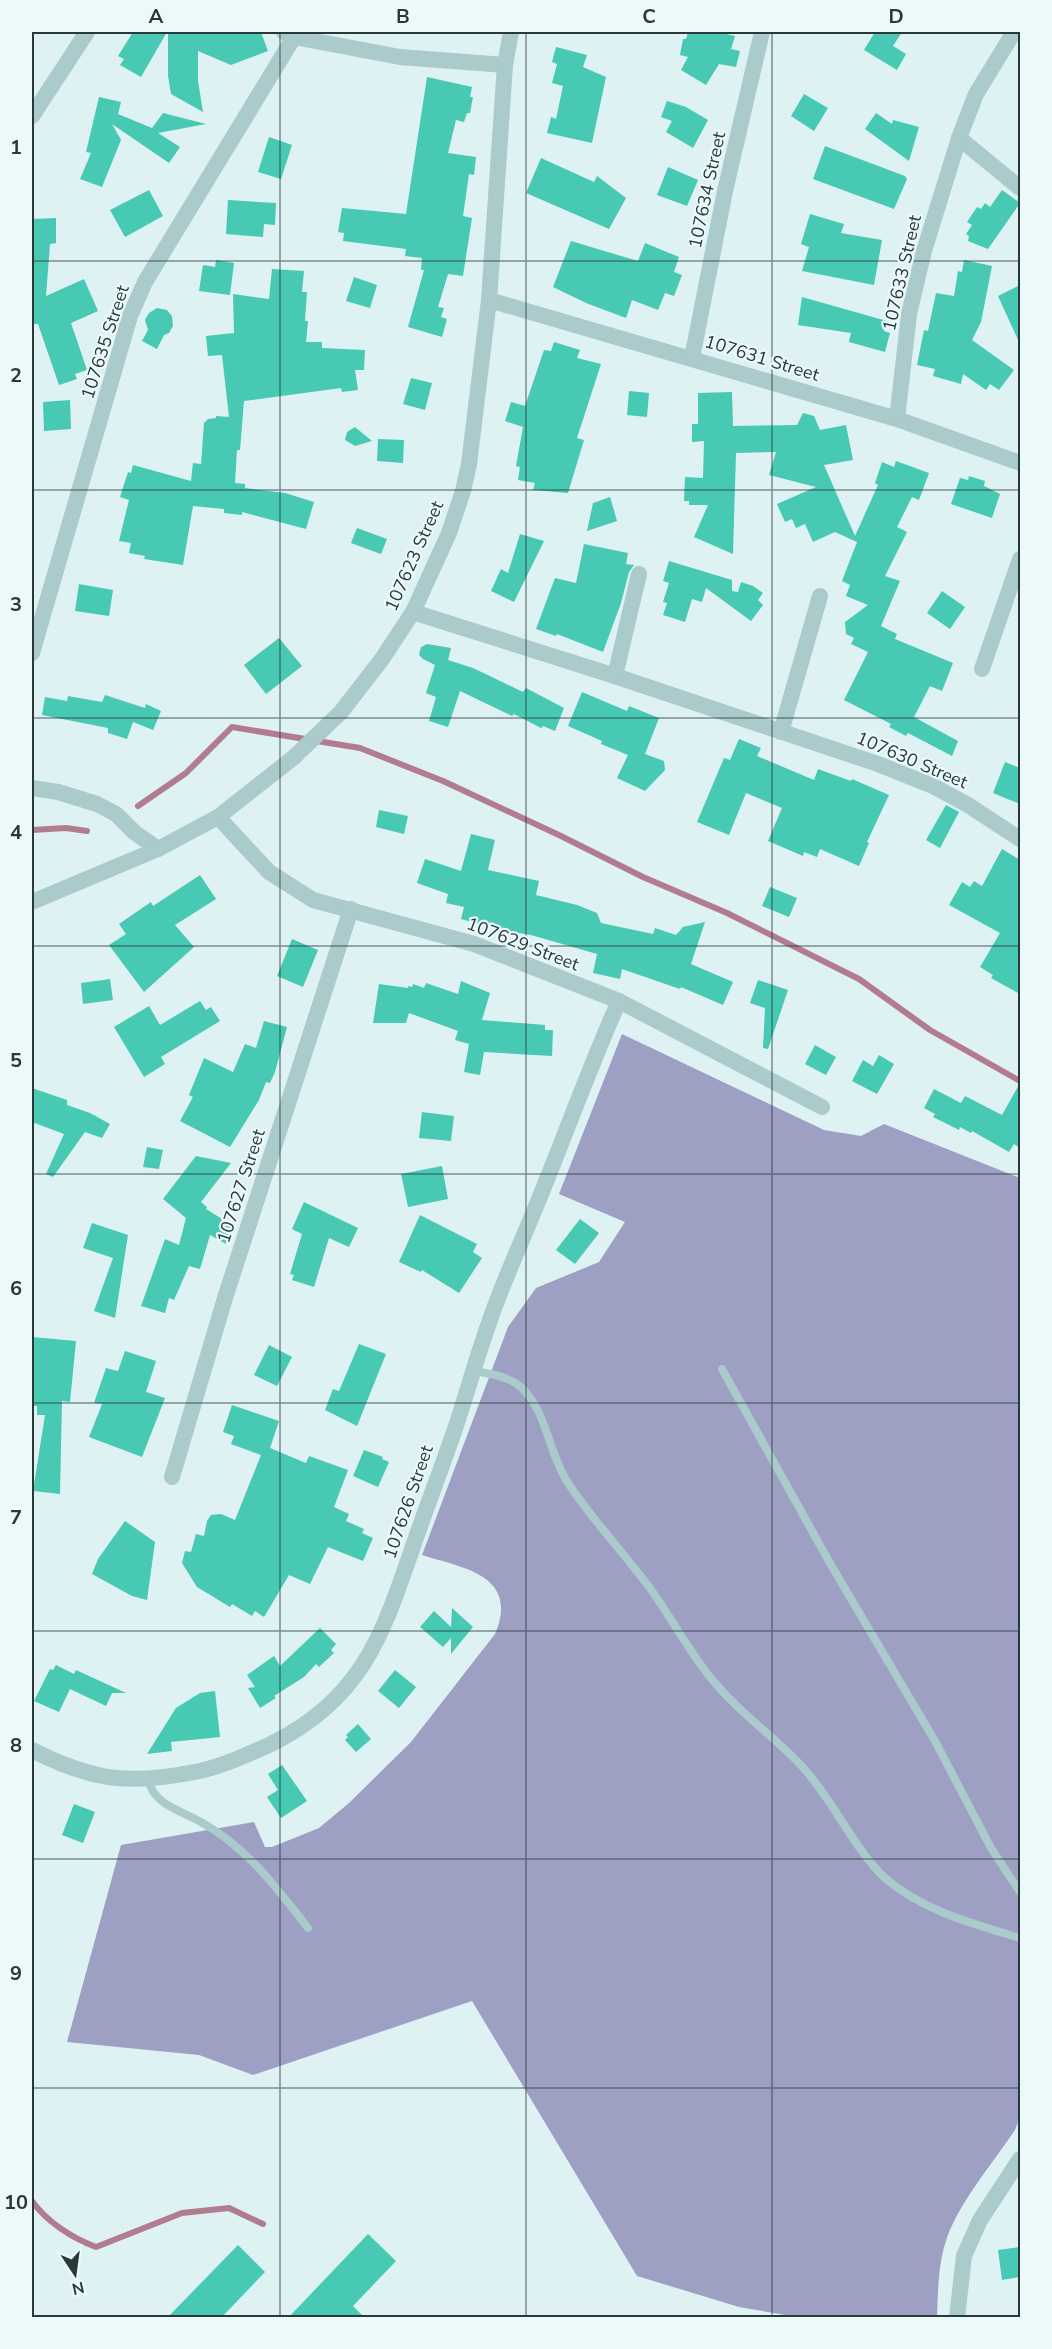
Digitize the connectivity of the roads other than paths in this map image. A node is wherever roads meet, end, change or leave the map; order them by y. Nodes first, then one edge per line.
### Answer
1 (87, 32) edge
2 (511, 32) edge
3 (762, 32) edge
4 (1014, 32) edge
5 (289, 34) edge
6 (506, 65) junction
7 (32, 116) edge
8 (958, 138) junction
9 (1020, 188) edge
10 (489, 300) junction
11 (692, 358) junction
12 (897, 419) junction
13 (1020, 463) edge
14 (1020, 559) edge
15 (639, 574) dead end
16 (820, 596) dead end
17 (413, 612) junction
18 (32, 653) edge
19 (982, 669) dead end
20 (615, 676) junction
21 (781, 732) junction
22 (32, 788) edge
23 (218, 817) junction
24 (1020, 839) edge
25 (158, 849) junction
26 (32, 902) edge
27 (351, 909) junction
28 (619, 1002) junction
29 (822, 1107) dead end
30 (722, 1369) dead end
31 (474, 1371) junction
32 (172, 1477) dead end
33 (32, 1750) edge
34 (148, 1779) junction
35 (1020, 1892) edge
36 (308, 1928) dead end
37 (1020, 1938) edge
38 (1020, 2159) edge
39 (957, 2318) edge

1 - 7 street
2 - 6 street, 107623 Street
3 - 11 street, 107634 Street
4 - 8 street, 107633 Street
5 - 6 street
5 - 18 street, 107635 Street
6 - 10 street, 107623 Street
8 - 9 street
8 - 12 street, 107633 Street
10 - 11 street, 107631 Street
10 - 17 street, 107623 Street
11 - 12 street, 107631 Street
12 - 13 street, 107631 Street
14 - 19 street
15 - 20 street
16 - 21 street
17 - 20 street, 107630 Street
17 - 23 street, 107623 Street
20 - 21 street, 107630 Street
21 - 24 street, 107630 Street
22 - 25 street
23 - 25 street, 107623 Street
23 - 27 street, 107629 Street
25 - 26 street, 107623 Street
27 - 28 street, 107629 Street
27 - 32 street, 107627 Street
28 - 29 street, 107629 Street
28 - 31 street, 107626 Street
30 - 35 lane
31 - 34 street, 107626 Street
31 - 37 lane
33 - 34 street, 107626 Street
34 - 36 lane
38 - 39 street

